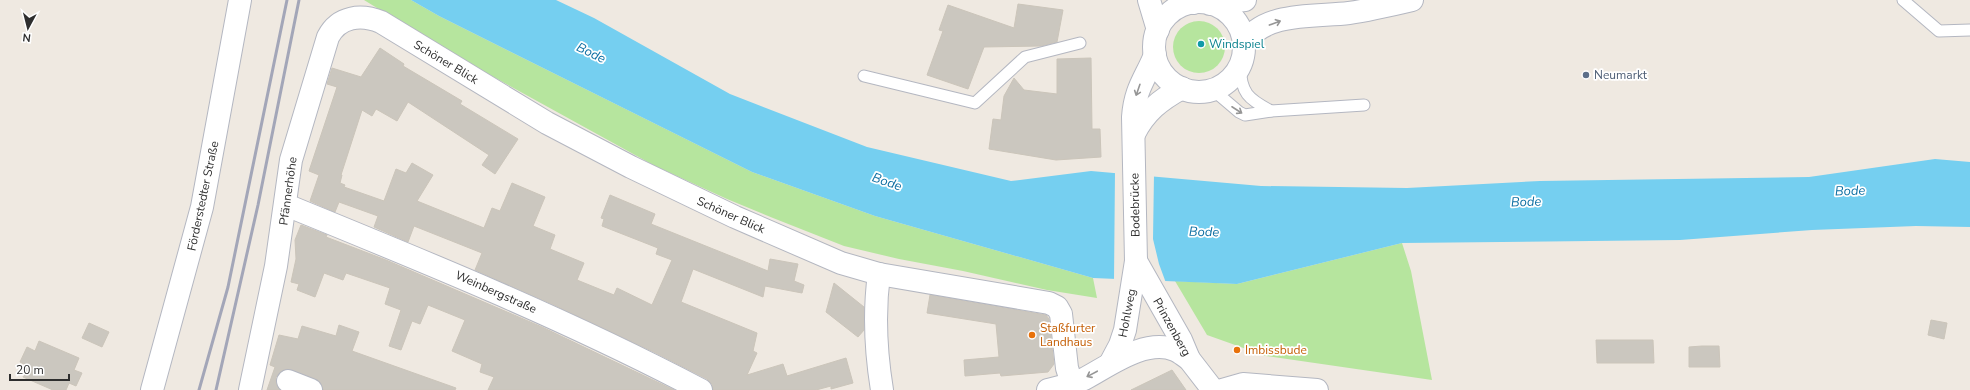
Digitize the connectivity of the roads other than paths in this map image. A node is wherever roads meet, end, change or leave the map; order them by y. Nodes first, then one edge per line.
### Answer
1 (240, 0) edge
2 (1149, 0) edge
3 (1246, 0) edge
4 (1412, 0) edge
5 (1903, 0) edge
6 (1196, 2) edge
7 (363, 17) joint
8 (1158, 30) junction
9 (1970, 30) edge
10 (1080, 43) dead end
11 (1244, 44) junction
12 (1155, 55) junction
13 (1240, 66) junction
14 (864, 76) dead end
15 (1182, 88) junction
16 (1207, 91) junction
17 (1364, 105) dead end
18 (1271, 111) junction
19 (1134, 142) junction
20 (286, 204) junction
21 (1136, 261) junction
22 (879, 274) junction
23 (1189, 359) junction
24 (1110, 362) junction
25 (288, 381) dead end
26 (1073, 387) edge
27 (152, 390) edge
28 (250, 390) edge
29 (311, 390) edge
30 (701, 390) edge
31 (882, 390) edge
32 (1048, 390) edge
33 (1213, 390) edge
34 (1222, 390) edge
35 (1317, 390) edge

1 - 27 street, Förderstedter Straße
2 - 8 street
3 - 6 street
11 -> 4 street
5 - 9 lane
6 - 8 street
6 - 11 street
7 - 20 street, Pfännerhöhe
7 - 22 street, Schöner Blick
8 - 12 street
10 - 14 lane
11 - 13 street
12 - 15 street
12 -> 19 street, Bodebrücke
13 - 16 street
13 - 18 lane
15 - 16 street
15 - 19 street
16 -> 18 lane
17 - 18 lane
19 - 21 street, Bodebrücke
20 - 28 street, Pfännerhöhe
20 - 30 street, Weinbergstraße
21 - 23 street, Prinzenberg
21 - 24 street, Hohlweg
22 - 26 street, Schöner Blick
22 - 31 street
23 - 24 street, Hohlweg
23 - 33 street, Prinzenberg
24 -> 26 street, Hohlweg
25 - 29 street
26 - 32 street, Hohlweg
34 - 35 street

